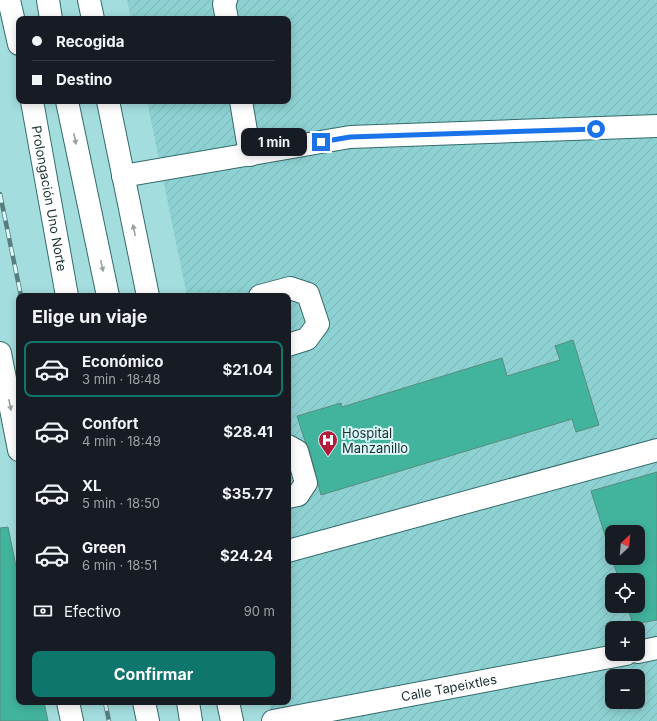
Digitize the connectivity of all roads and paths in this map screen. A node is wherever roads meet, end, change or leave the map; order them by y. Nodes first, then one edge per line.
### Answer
1 (9, 0) edge
2 (48, 0) edge
3 (89, 0) edge
4 (226, 0) edge
5 (51, 16) edge
6 (92, 16) edge
7 (226, 16) edge
8 (16, 31) edge
9 (33, 104) edge
10 (68, 104) edge
11 (109, 104) edge
12 (242, 104) edge
13 (657, 126) edge
14 (250, 155) junction
15 (123, 176) junction
16 (66, 293) edge
17 (107, 293) edge
18 (147, 293) edge
19 (271, 293) edge
20 (291, 344) edge
21 (0, 353) edge
22 (16, 435) edge
23 (291, 448) edge
24 (657, 450) edge
25 (291, 496) edge
26 (291, 550) edge
27 (657, 648) edge
28 (645, 651) edge
29 (605, 658) edge
30 (69, 705) edge
31 (145, 705) edge
32 (188, 705) edge
33 (229, 705) edge
34 (72, 721) edge
35 (148, 721) edge
36 (191, 721) edge
37 (232, 721) edge
38 (272, 721) edge

1 - 8 street
2 - 5 street
3 - 6 street
4 - 7 street
9 - 16 street, Prolongación Uno Norte
10 -> 17 street
11 - 15 street
12 - 14 street
13 - 14 street
14 - 15 street
18 -> 15 street
19 - 20 street
21 -> 22 street
23 - 25 street
24 - 26 street
27 - 28 street
29 - 38 street, Calle Tapeixtles
30 - 34 street
31 - 35 street
32 - 36 street
33 - 37 street

